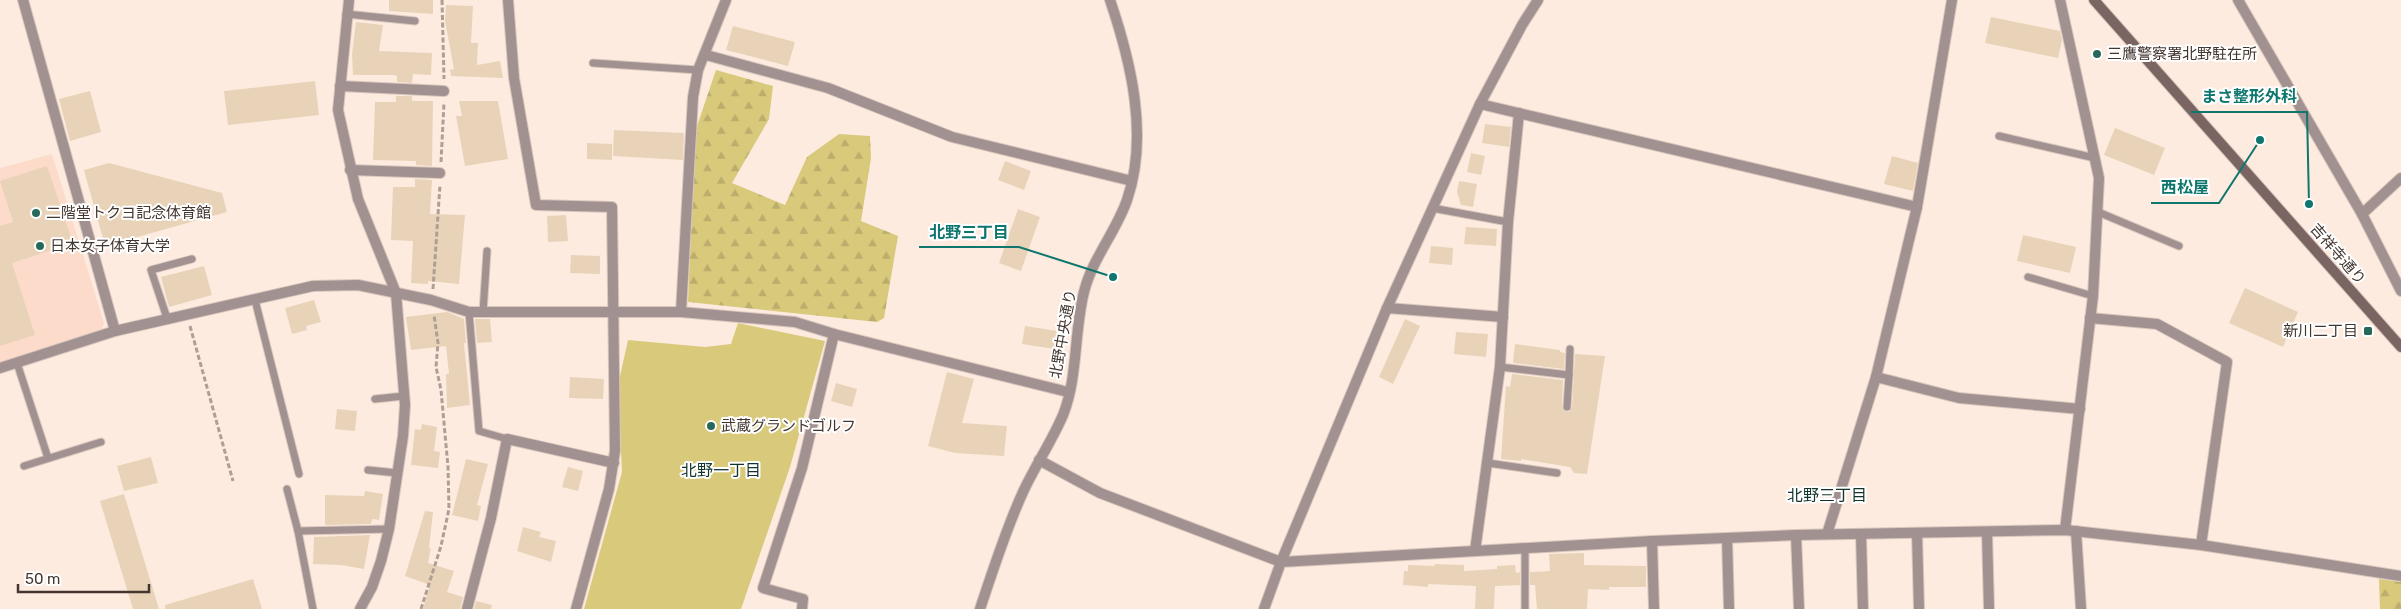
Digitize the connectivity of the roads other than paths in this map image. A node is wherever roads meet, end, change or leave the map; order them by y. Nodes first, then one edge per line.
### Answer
1 (23, 0) edge
2 (349, 0) edge
3 (508, 0) edge
4 (726, 0) edge
5 (1110, 0) edge
6 (1538, 0) edge
7 (1952, 0) edge
8 (2060, 0) edge
9 (2094, 0) edge
10 (2238, 0) edge
11 (346, 14) junction
12 (415, 21) dead end
13 (706, 55) junction
14 (593, 63) dead end
15 (698, 70) junction
16 (340, 86) junction
17 (444, 91) dead end
18 (1480, 104) junction
19 (1519, 113) junction
20 (1999, 136) dead end
21 (2095, 158) junction
22 (350, 170) junction
23 (440, 173) dead end
24 (2401, 178) edge
25 (1132, 181) junction
26 (1917, 207) junction
27 (1432, 208) junction
28 (2098, 212) junction
29 (2362, 214) junction
30 (1508, 222) junction
31 (2179, 246) dead end
32 (487, 251) dead end
33 (192, 259) dead end
34 (2028, 277) dead end
35 (2401, 291) edge
36 (396, 293) junction
37 (2093, 296) junction
38 (255, 300) junction
39 (1387, 308) junction
40 (469, 312) junction
41 (484, 312) junction
42 (681, 312) junction
43 (613, 313) junction
44 (1503, 317) junction
45 (166, 318) junction
46 (2090, 318) junction
47 (115, 331) junction
48 (834, 334) junction
49 (2401, 347) edge
50 (1570, 349) dead end
51 (17, 363) junction
52 (1500, 367) junction
53 (0, 368) edge
54 (1569, 375) junction
55 (1876, 377) junction
56 (1068, 392) junction
57 (404, 396) junction
58 (375, 400) dead end
59 (1567, 406) dead end
60 (2080, 409) junction
61 (506, 440) junction
62 (101, 442) dead end
63 (48, 458) junction
64 (1039, 460) junction
65 (614, 463) junction
66 (1488, 463) junction
67 (24, 466) dead end
68 (368, 470) dead end
69 (397, 473) junction
70 (1557, 473) dead end
71 (299, 474) dead end
72 (287, 488) dead end
73 (389, 529) junction
74 (298, 531) junction
75 (2070, 531) junction
76 (1987, 532) junction
77 (1917, 533) junction
78 (1827, 534) junction
79 (1861, 534) junction
80 (1796, 535) junction
81 (1727, 538) junction
82 (1652, 541) junction
83 (2201, 545) junction
84 (1525, 548) junction
85 (1475, 551) junction
86 (1281, 562) junction
87 (2401, 576) edge
88 (313, 609) edge
89 (360, 609) edge
90 (468, 609) edge
91 (576, 609) edge
92 (802, 609) edge
93 (980, 609) edge
94 (1264, 609) edge
95 (1525, 609) edge
96 (1654, 609) edge
97 (1729, 609) edge
98 (1798, 609) edge
99 (1863, 609) edge
100 (1919, 609) edge
101 (1988, 609) edge
102 (2082, 609) edge

1 - 47 street
2 - 11 street
3 - 43 street
4 - 13 street
5 - 25 street, 北野中央通り
6 - 18 street
7 - 26 street
8 - 21 street
9 - 49 main road, 吉祥寺通り
10 - 29 street
11 - 12 lane
11 - 16 street
13 - 15 street
13 - 25 street
14 - 15 lane
15 - 42 street
16 - 17 street
16 - 22 street
18 - 19 street
18 - 27 street
19 - 26 street
19 - 30 street
20 - 21 lane
21 - 28 street
22 - 23 street
22 - 36 street
24 - 29 street
25 - 56 street, 北野中央通り
26 - 55 street
27 - 30 lane
27 - 39 street
28 - 31 lane
28 - 37 street
29 - 35 street
30 - 44 street
32 - 41 lane
33 - 45 lane
34 - 37 lane
36 - 38 street
36 - 40 street
36 - 57 street
37 - 46 street
38 - 45 street
38 - 71 lane
39 - 44 street
39 - 86 street
40 - 41 street
40 - 61 lane
41 - 43 street
42 - 43 street
42 - 48 street
43 - 65 street
44 - 52 street
45 - 47 street
46 - 60 street
46 - 83 street
47 - 51 street
48 - 56 street
48 - 92 street
50 - 54 lane
51 - 53 street
51 - 63 lane
52 - 54 lane
52 - 66 street
54 - 59 lane
55 - 60 street
55 - 78 street
56 - 64 street, 北野中央通り
57 - 58 lane
57 - 69 street
60 - 75 street
61 - 65 street
61 - 90 street
62 - 63 lane
63 - 67 lane
64 - 86 street
64 - 93 street, 北野中央通り
65 - 91 street
66 - 70 lane
66 - 85 street
68 - 69 lane
69 - 73 street
72 - 74 lane
73 - 74 lane
73 - 89 street
74 - 88 lane
75 - 76 street
75 - 83 street
75 - 102 street
76 - 77 street
76 - 101 street
77 - 79 street
77 - 100 street
78 - 79 street
78 - 80 street
79 - 99 street
80 - 81 street
80 - 98 street
81 - 82 street
81 - 97 street
82 - 84 street
82 - 96 street
83 - 87 street
84 - 85 street
84 - 95 lane
85 - 86 street
86 - 94 street

